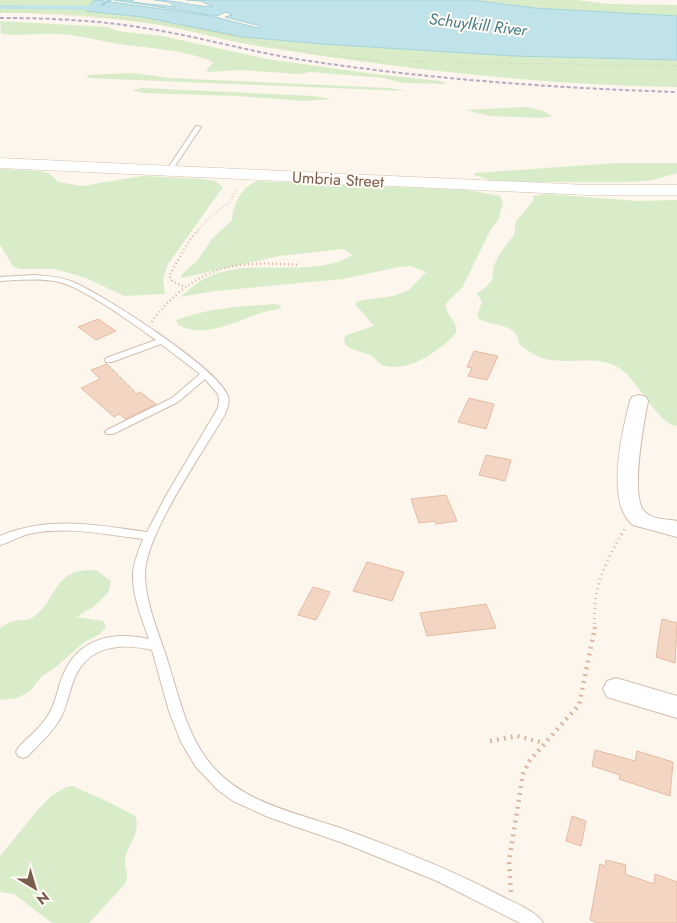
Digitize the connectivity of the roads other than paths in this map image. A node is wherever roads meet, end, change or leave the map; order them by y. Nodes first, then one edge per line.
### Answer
1 (198, 126) dead end
2 (0, 163) edge
3 (169, 171) junction
4 (677, 190) edge
5 (0, 279) edge
6 (161, 341) junction
7 (109, 360) dead end
8 (206, 374) junction
9 (639, 401) dead end
10 (110, 432) dead end
11 (677, 529) edge
12 (150, 536) junction
13 (0, 541) edge
14 (158, 646) junction
15 (616, 689) dead end
16 (677, 707) edge
17 (23, 752) dead end
18 (535, 923) edge

1 - 3 lane
2 - 3 main road, Umbria Street
3 - 4 main road, Umbria Street
5 - 6 lane
6 - 7 lane
6 - 8 lane
8 - 10 lane
8 - 12 lane
9 - 11 street
12 - 13 lane
12 - 14 lane
14 - 17 lane
14 - 18 lane
15 - 16 street

